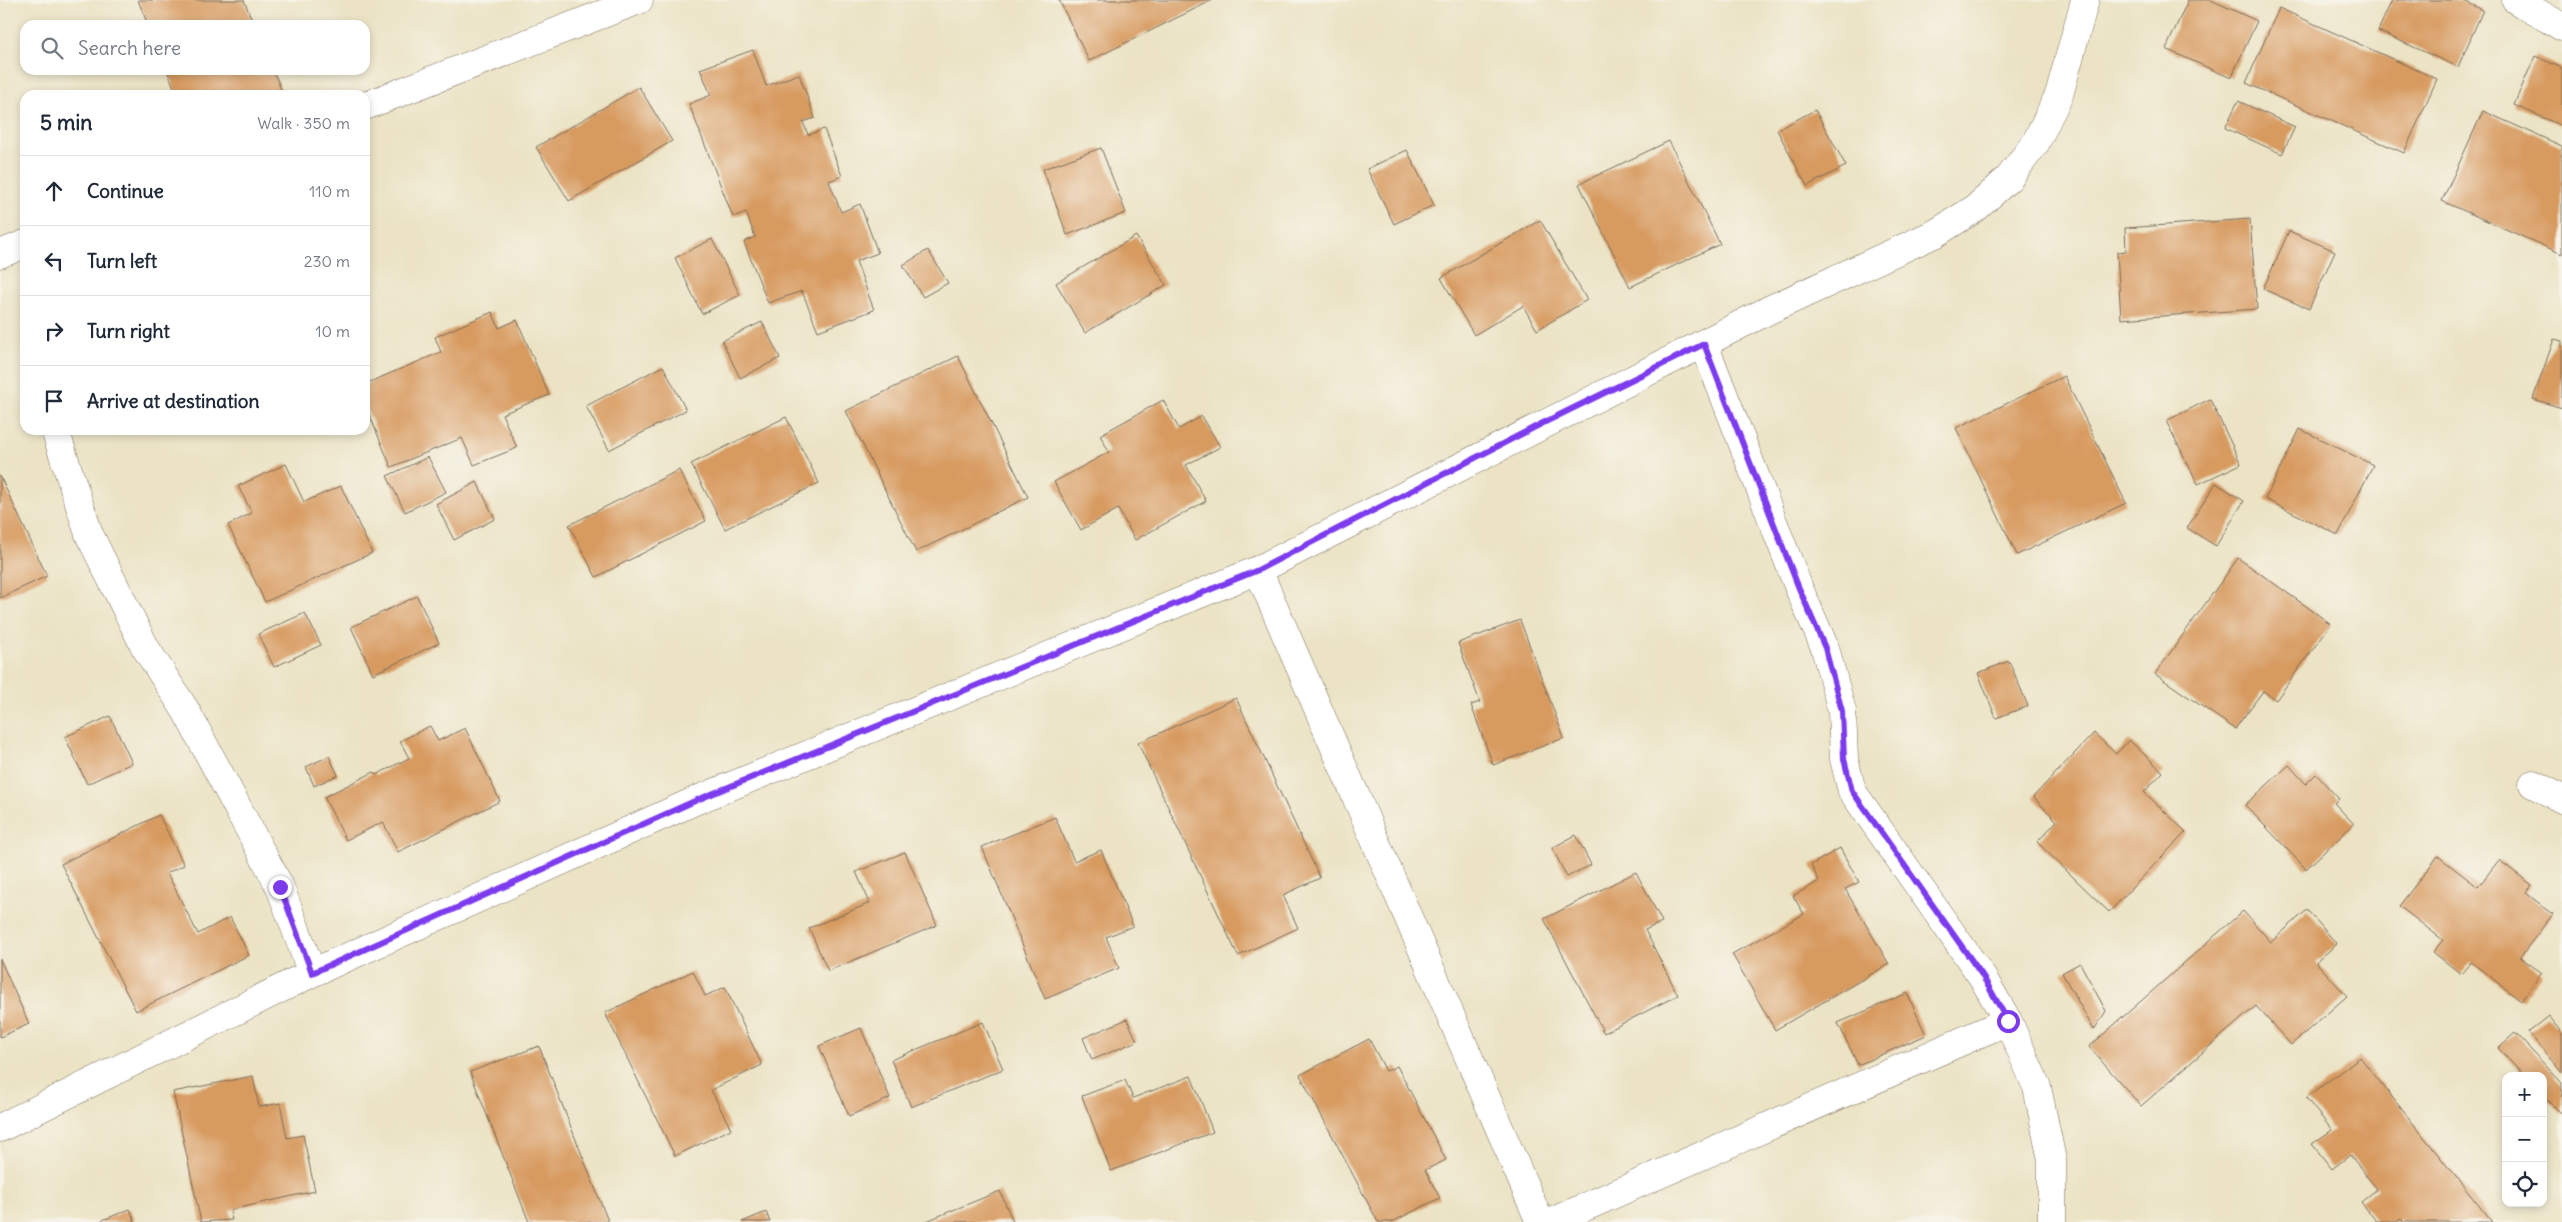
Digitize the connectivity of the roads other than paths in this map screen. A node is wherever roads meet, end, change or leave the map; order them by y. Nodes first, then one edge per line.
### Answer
1 (639, 0) edge
2 (2085, 0) edge
3 (2516, 0) edge
4 (2562, 27) edge
5 (370, 104) edge
6 (20, 246) edge
7 (0, 254) edge
8 (1704, 344) junction
9 (57, 435) edge
10 (1258, 570) junction
11 (2533, 784) dead end
12 (2562, 799) edge
13 (312, 973) junction
14 (2008, 1021) junction
15 (0, 1128) edge
16 (1540, 1222) edge
17 (1551, 1222) edge
18 (2052, 1222) edge

1 - 5 street
2 - 8 street
3 - 4 street
6 - 7 street
8 - 10 street
8 - 14 street
9 - 13 street
10 - 13 street
10 - 16 street
11 - 12 street
13 - 15 street
14 - 17 street
14 - 18 street

